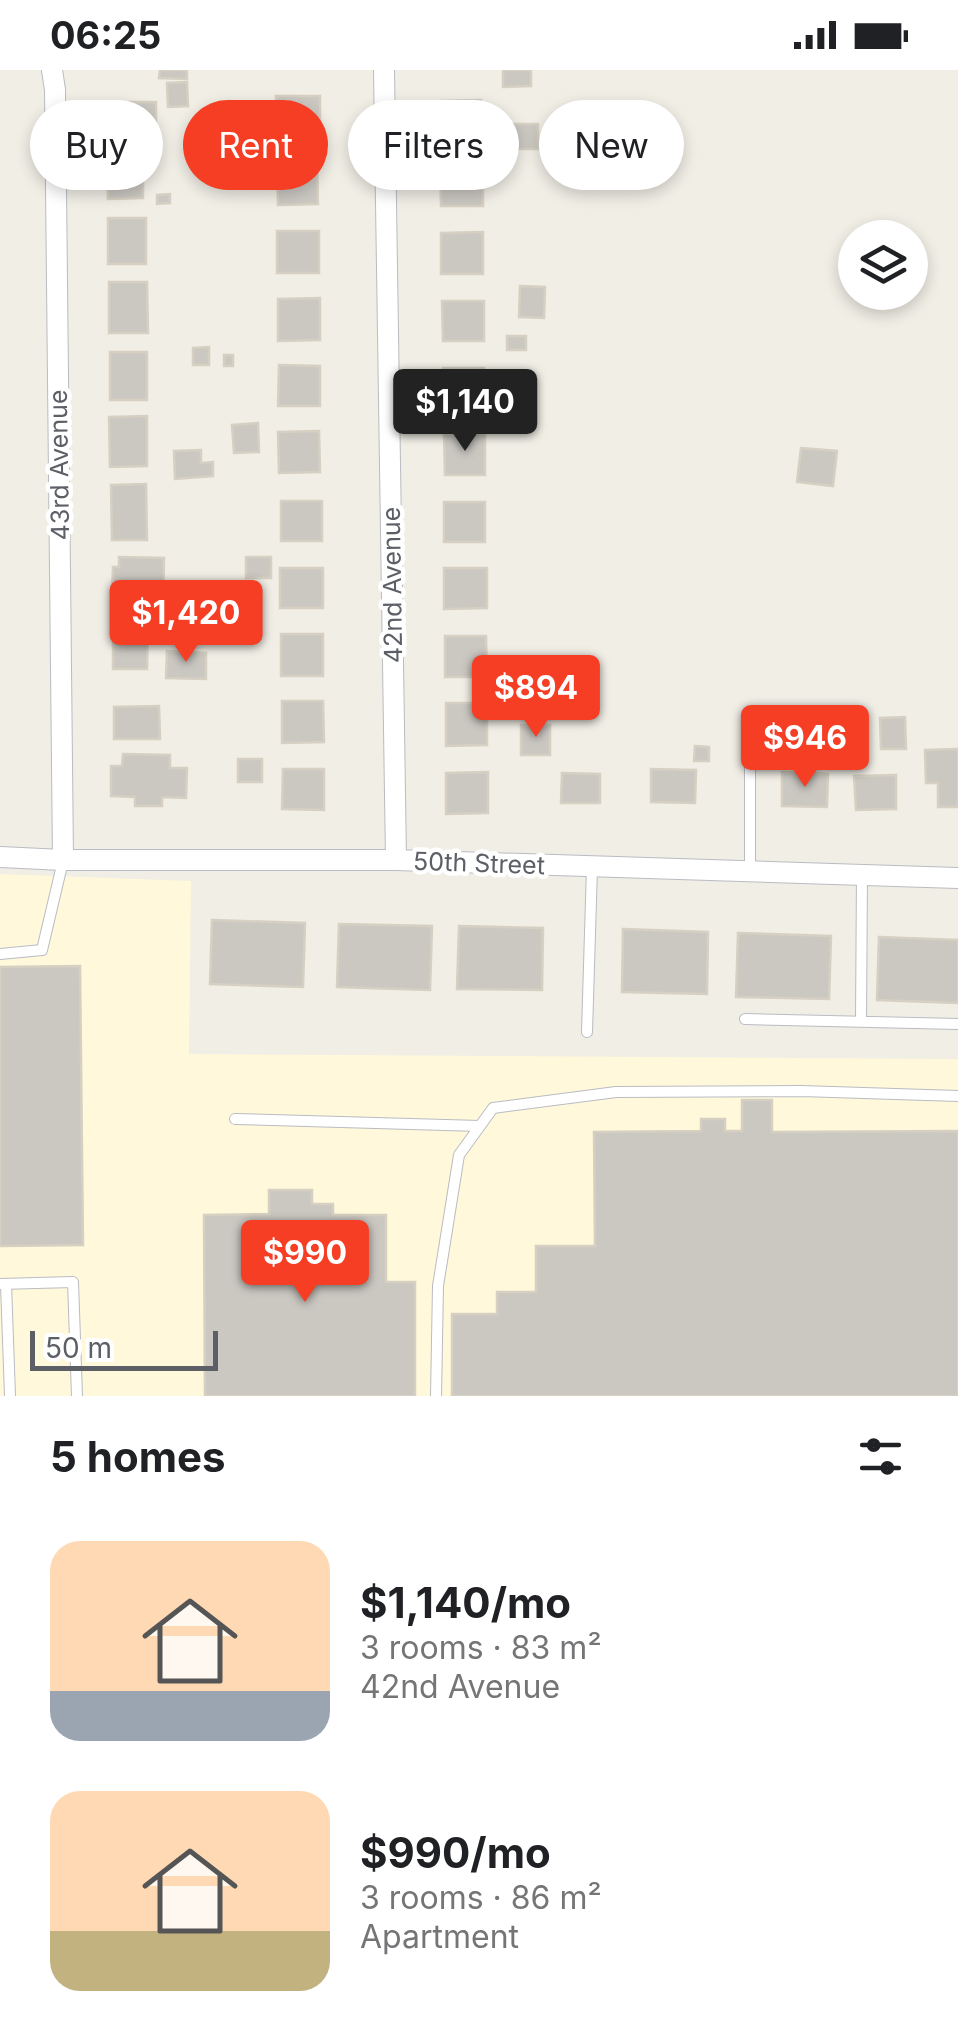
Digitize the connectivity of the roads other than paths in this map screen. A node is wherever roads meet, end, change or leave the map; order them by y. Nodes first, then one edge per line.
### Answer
1 (52, 70) edge
2 (384, 70) edge
3 (750, 757) dead end
4 (0, 857) edge
5 (63, 860) junction
6 (396, 860) junction
7 (592, 866) junction
8 (750, 871) junction
9 (862, 874) junction
10 (958, 878) edge
11 (0, 954) edge
12 (745, 1020) dead end
13 (861, 1022) junction
14 (958, 1024) edge
15 (587, 1032) dead end
16 (958, 1096) edge
17 (236, 1120) dead end
18 (480, 1126) junction
19 (3, 1284) edge
20 (6, 1394) edge
21 (77, 1396) edge
22 (436, 1396) edge

1 - 5 street, 43rd Avenue
2 - 6 street, 42nd Avenue
3 - 8 lane
4 - 5 street, 50th Street
5 - 6 street, 50th Street
5 - 11 lane
6 - 7 street, 50th Street
7 - 8 street, 50th Street
7 - 15 lane
8 - 9 street, 50th Street
9 - 10 street, 50th Street
9 - 13 lane
12 - 13 lane
13 - 14 lane
16 - 18 lane
17 - 18 lane
18 - 22 lane
19 - 20 lane
19 - 21 lane

